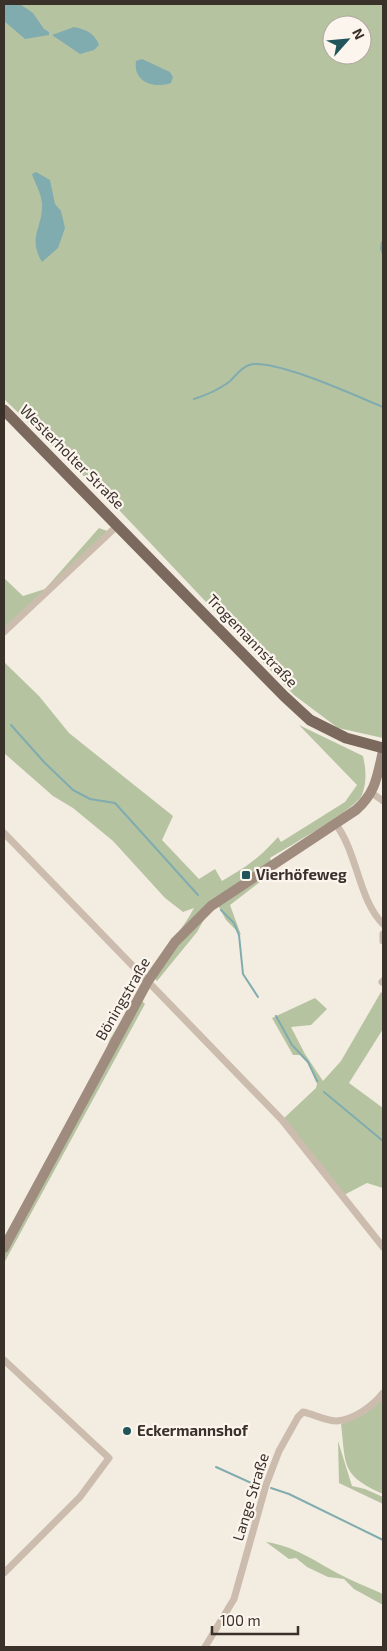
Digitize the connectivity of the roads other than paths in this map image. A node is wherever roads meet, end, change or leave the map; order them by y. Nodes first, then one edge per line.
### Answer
1 (4, 410) edge
2 (118, 525) junction
3 (4, 632) edge
4 (383, 750) edge
5 (372, 793) junction
6 (383, 801) edge
7 (335, 823) junction
8 (4, 833) edge
9 (383, 924) edge
10 (383, 934) edge
11 (383, 941) edge
12 (148, 981) junction
13 (383, 1247) edge
14 (4, 1248) edge
15 (4, 1360) edge
16 (383, 1393) edge
17 (4, 1574) edge
18 (205, 1647) edge

1 - 2 main road, Westerholter Straße
2 - 3 street
2 - 4 main road, Trogemannstraße
4 - 5 main road, Böningstraße
5 - 6 street
5 - 7 main road, Böningstraße
7 - 9 street
7 - 12 main road, Böningstraße
8 - 12 street
10 - 11 street
12 - 13 street
12 - 14 main road, Böningstraße
15 - 17 street
16 - 18 street, Lange Straße

